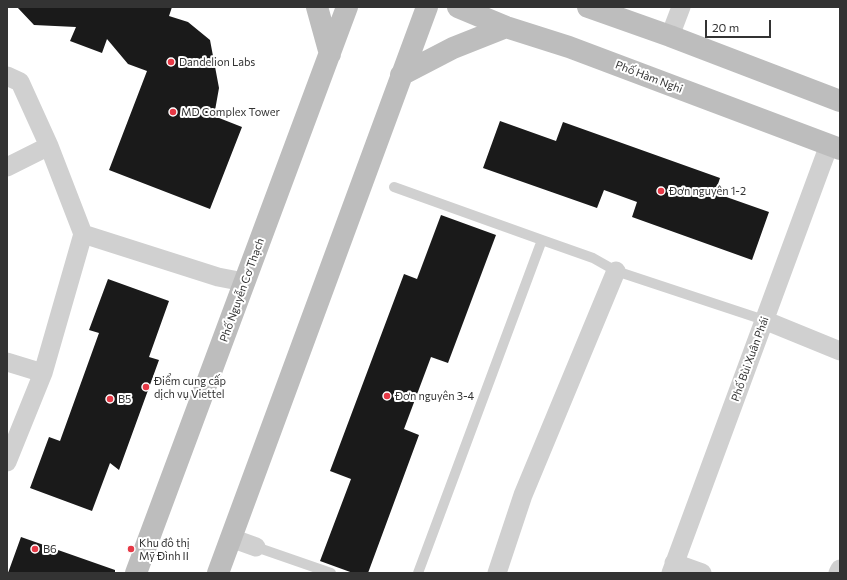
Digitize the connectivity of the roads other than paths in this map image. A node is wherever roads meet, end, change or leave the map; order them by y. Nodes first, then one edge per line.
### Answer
1 (317, 7) edge
2 (347, 7) edge
3 (428, 7) edge
4 (458, 7) edge
5 (588, 7) edge
6 (681, 7) edge
7 (506, 27) junction
8 (670, 36) junction
9 (330, 54) junction
10 (401, 75) junction
11 (7, 76) edge
12 (840, 101) edge
13 (49, 146) junction
14 (835, 147) edge
15 (7, 167) edge
16 (394, 187) dead end
17 (83, 234) junction
18 (542, 240) junction
19 (616, 271) junction
20 (244, 282) junction
21 (764, 320) junction
22 (840, 351) edge
23 (7, 362) edge
24 (43, 373) junction
25 (7, 462) edge
26 (231, 538) junction
27 (256, 547) joint
28 (672, 568) edge
29 (840, 569) edge
30 (136, 573) edge
31 (218, 573) edge
32 (331, 573) edge
33 (418, 573) edge
34 (497, 573) edge
35 (702, 573) edge
36 (838, 573) edge

1 - 9 street
2 - 9 street, Phố Nguyễn Cơ Thạch
3 - 10 street
4 - 7 street, Phố Hàm Nghi
5 - 8 street
6 - 8 street
7 - 10 street
7 - 14 street, Phố Hàm Nghi
8 - 12 street
9 - 20 street, Phố Nguyễn Cơ Thạch
10 - 26 street
11 - 13 street
13 - 15 street
13 - 17 street
14 - 21 street, Phố Bùi Xuân Phái
16 - 18 lane
17 - 20 street
17 - 24 street
18 - 19 lane
18 - 33 lane
19 - 21 lane
19 - 34 street
20 - 30 street, Phố Nguyễn Cơ Thạch
21 - 22 street
21 - 28 street, Phố Bùi Xuân Phái
23 - 24 street
24 - 25 street
26 - 27 street
26 - 31 street
27 - 32 lane
28 - 35 street
29 - 36 street

